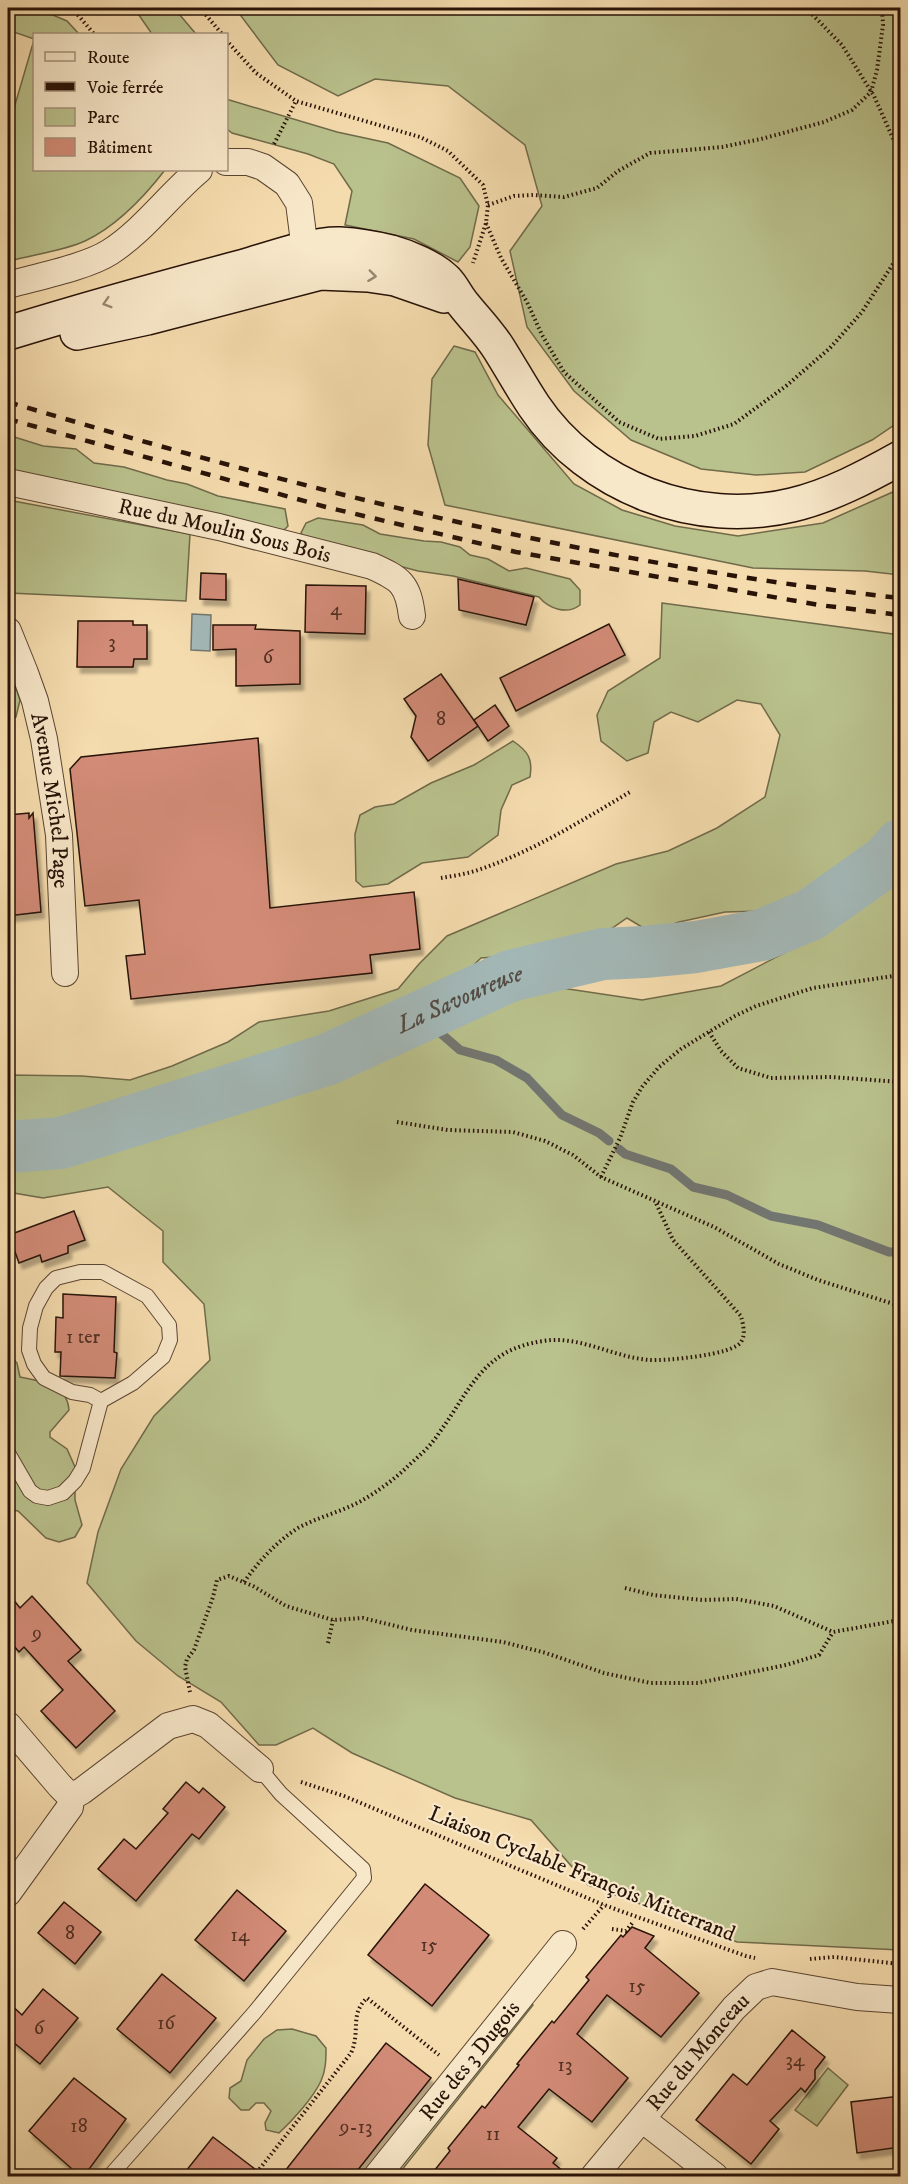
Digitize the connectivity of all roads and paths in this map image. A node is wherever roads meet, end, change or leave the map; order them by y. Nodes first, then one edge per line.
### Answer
1 (72, 8) edge
2 (200, 8) edge
3 (806, 8) edge
4 (882, 8) edge
5 (93, 33) edge
6 (221, 33) edge
7 (228, 42) edge
8 (872, 92) junction
9 (296, 101) junction
10 (272, 147) dead end
11 (900, 153) edge
12 (228, 162) edge
13 (198, 171) edge
14 (488, 205) junction
15 (486, 223) junction
16 (900, 253) edge
17 (313, 262) junction
18 (471, 268) dead end
19 (8, 285) edge
20 (8, 333) edge
21 (8, 348) edge
22 (900, 458) edge
23 (8, 482) edge
24 (412, 616) dead end
25 (8, 631) edge
26 (630, 792) dead end
27 (441, 878) dead end
28 (65, 974) dead end
29 (900, 975) edge
30 (709, 1032) junction
31 (900, 1082) edge
32 (397, 1122) dead end
33 (602, 1177) junction
34 (655, 1201) junction
35 (900, 1306) edge
36 (101, 1401) junction
37 (8, 1453) edge
38 (243, 1582) junction
39 (626, 1587) dead end
40 (333, 1620) junction
41 (900, 1620) edge
42 (833, 1632) junction
43 (328, 1642) dead end
44 (190, 1695) dead end
45 (8, 1725) edge
46 (260, 1769) junction
47 (71, 1797) junction
48 (8, 1893) edge
49 (633, 1922) dead end
50 (612, 1929) dead end
51 (563, 1944) dead end
52 (764, 1959) dead end
53 (807, 1959) dead end
54 (900, 1964) edge
55 (900, 2000) edge
56 (440, 2056) dead end
57 (642, 2119) junction
58 (110, 2176) edge
59 (254, 2176) edge
60 (377, 2176) edge
61 (594, 2176) edge
62 (715, 2176) edge

1 - 5 path
2 - 6 path
3 - 8 path
4 - 8 path
7 - 9 path
8 - 11 path
8 - 14 path
9 - 10 path
9 - 14 path
12 - 17 street
13 - 19 street
14 - 15 path
15 - 16 path
15 - 18 path
17 -> 20 street
17 - 21 street
17 - 22 street
23 - 24 street, Rue du Moulin Sous Bois
25 - 28 street, Avenue Michel Page
26 - 27 path
29 - 30 path
30 - 31 path
30 - 33 path
32 - 33 path
33 - 34 path
34 - 35 path
34 - 38 path
36 - 36 lane
36 - 37 lane
38 - 40 path
38 - 44 path
39 - 42 path
40 - 42 path
40 - 43 path
41 - 42 path
45 - 47 street
46 - 47 street
46 - 52 path, Liaison Cyclable François Mitterrand
46 - 58 lane
47 - 48 street
49 - 50 path
51 - 60 street, Rue des 3 Dugois
53 - 54 path
55 - 57 street, Rue du Monceau
56 - 59 path
57 - 61 street, Rue du Monceau
57 - 62 street

